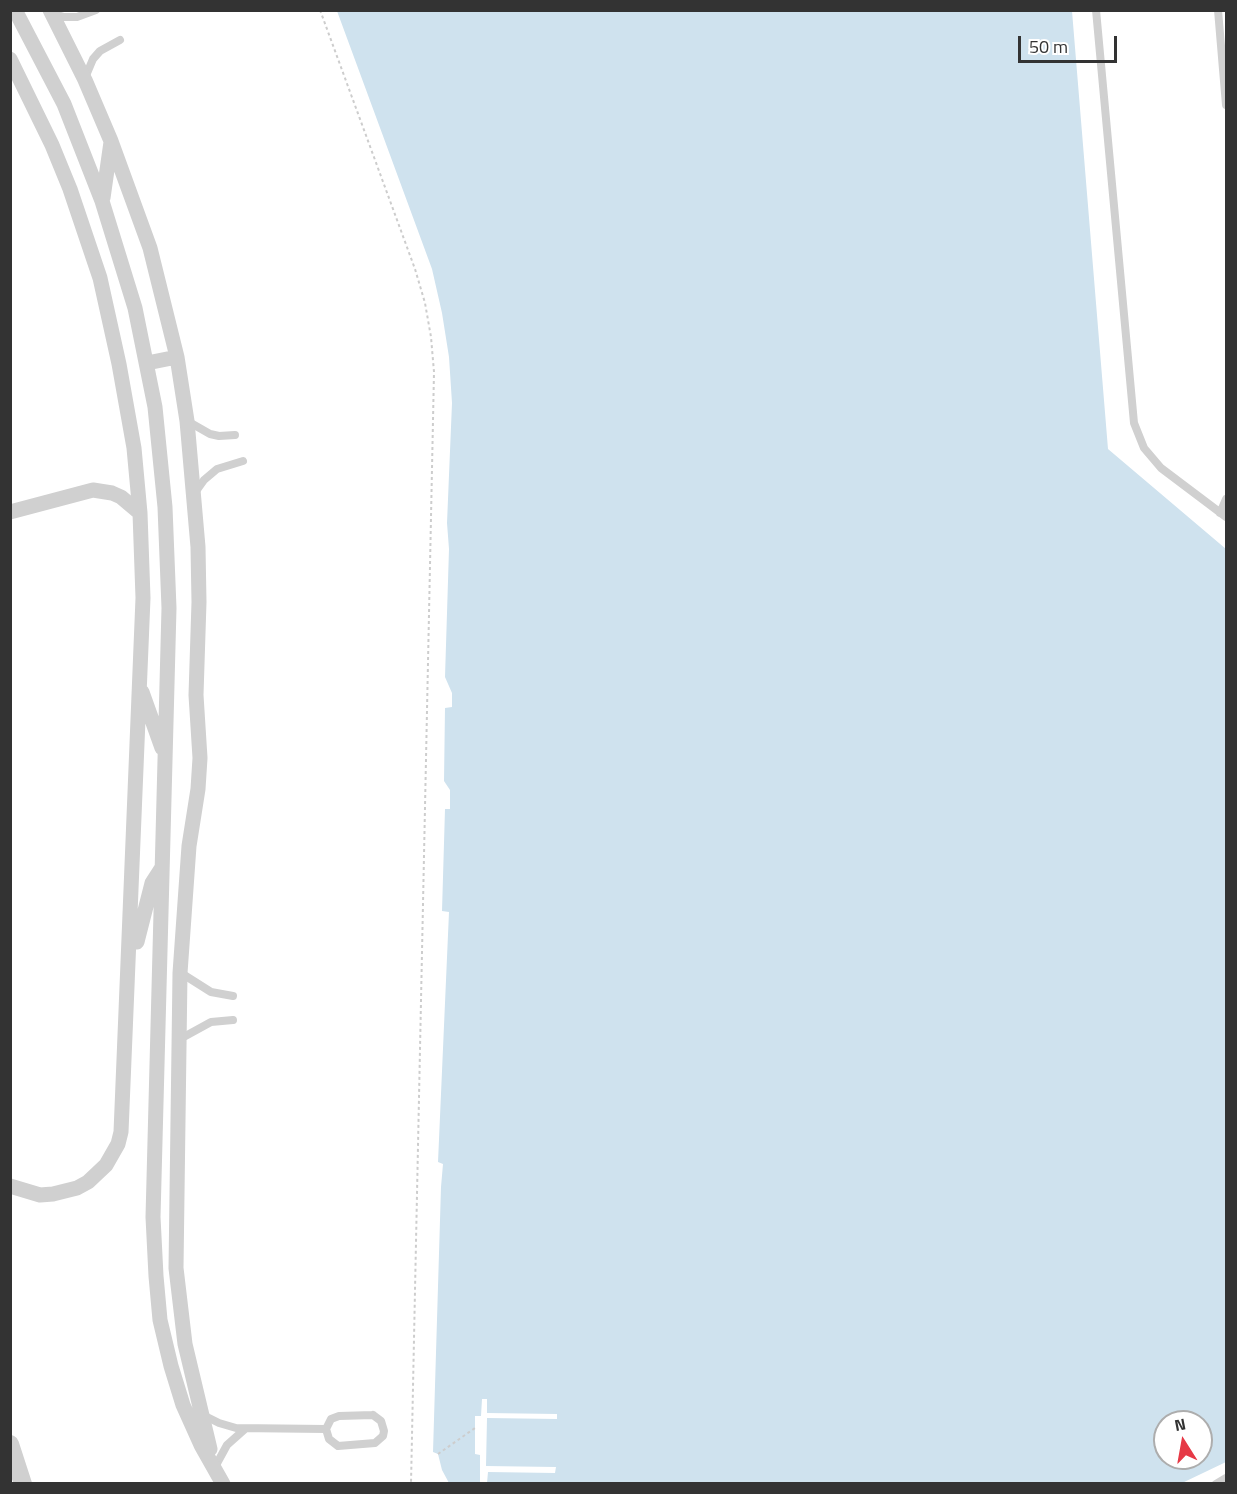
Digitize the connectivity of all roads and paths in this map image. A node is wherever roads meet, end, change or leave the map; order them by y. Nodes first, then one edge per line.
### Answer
1 (15, 10) edge
2 (96, 10) edge
3 (320, 10) edge
4 (1096, 10) edge
5 (1218, 10) edge
6 (50, 12) edge
7 (120, 40) dead end
8 (10, 59) edge
9 (85, 80) junction
10 (1226, 90) edge
11 (1227, 105) edge
12 (111, 141) junction
13 (102, 201) junction
14 (177, 357) junction
15 (147, 363) junction
16 (187, 421) junction
17 (235, 435) dead end
18 (243, 461) dead end
19 (194, 495) junction
20 (1227, 500) edge
21 (10, 512) edge
22 (140, 513) junction
23 (1223, 515) edge
24 (139, 683) junction
25 (165, 757) junction
26 (162, 868) junction
27 (129, 965) junction
28 (180, 973) junction
29 (233, 996) dead end
30 (233, 1020) dead end
31 (179, 1040) junction
32 (10, 1186) edge
33 (203, 1415) junction
34 (475, 1428) dead end
35 (246, 1429) junction
36 (326, 1429) junction
37 (10, 1444) edge
38 (438, 1454) dead end
39 (215, 1467) junction
40 (18, 1476) edge
41 (1227, 1478) edge
42 (223, 1484) edge
43 (411, 1484) edge
44 (1216, 1484) edge

1 - 13 street
2 - 6 lane
3 - 43 path
4 - 23 lane
5 - 10 lane
6 - 9 street
7 - 9 lane
8 - 22 street
9 - 12 street
10 - 11 lane
12 - 13 street
12 - 14 street
13 - 15 street
14 - 15 street
14 - 16 street
15 - 25 street
16 - 17 lane
16 - 19 street
18 - 19 lane
19 - 28 street
20 - 23 lane
21 - 22 street
22 - 24 street
24 - 25 street
24 - 27 street
25 - 26 street
26 - 27 street
26 - 39 street
27 - 32 street
28 - 29 lane
28 - 31 street
30 - 31 lane
31 - 33 street
33 - 35 lane
33 - 39 street
34 - 38 path
35 - 36 lane
35 - 39 lane
36 - 36 lane
37 - 40 street
39 - 42 street
41 - 44 lane

